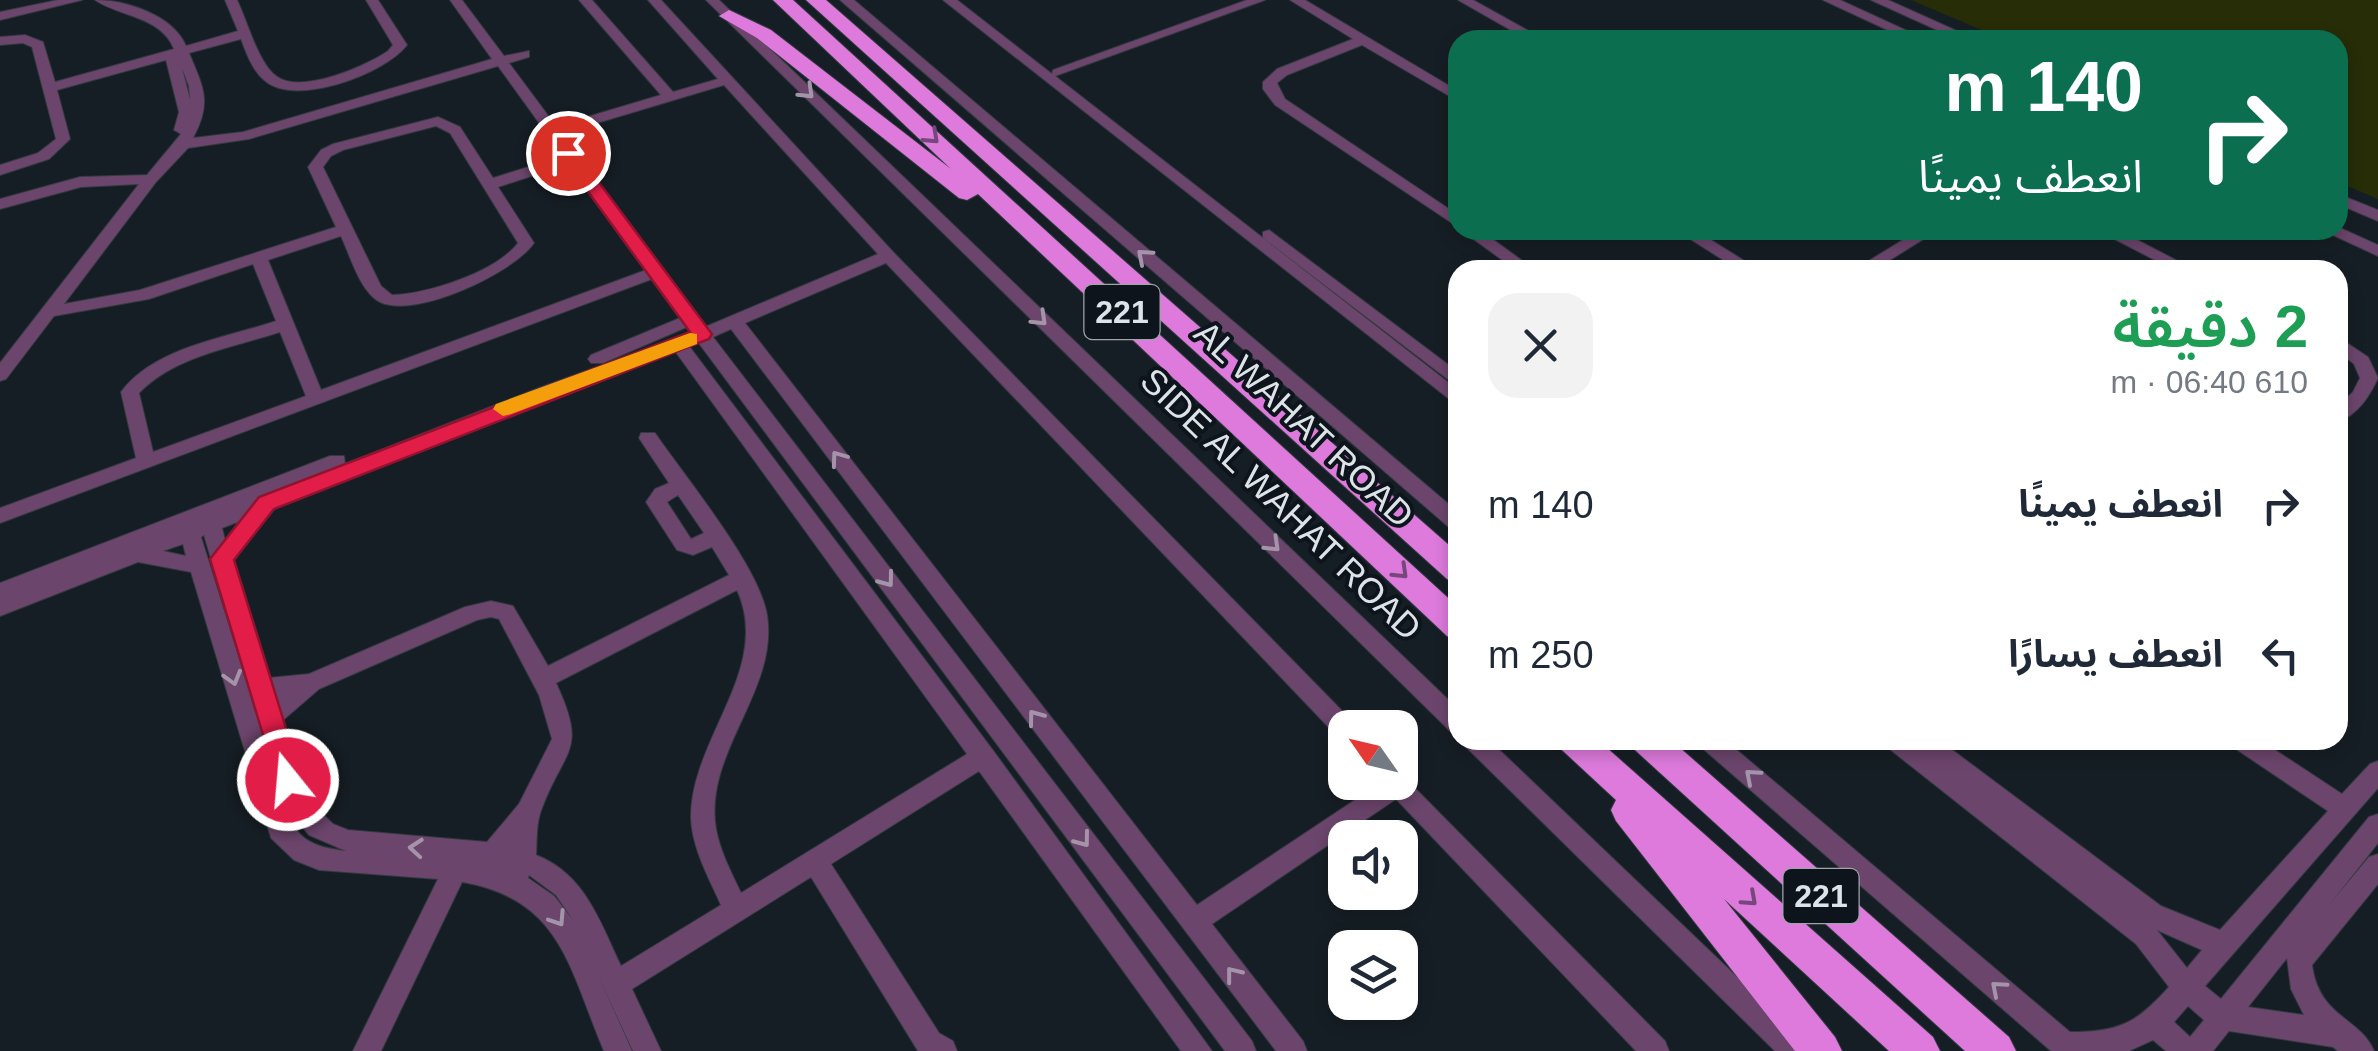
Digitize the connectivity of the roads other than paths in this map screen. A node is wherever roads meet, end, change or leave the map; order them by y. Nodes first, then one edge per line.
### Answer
1 (79, 0) edge
2 (101, 0) edge
3 (231, 0) edge
4 (394, 0) edge
5 (456, 0) edge
6 (585, 0) edge
7 (654, 0) edge
8 (712, 0) edge
9 (782, 0) edge
10 (815, 0) edge
11 (846, 0) edge
12 (949, 0) edge
13 (963, 0) edge
14 (1238, 0) edge
15 (1259, 0) edge
16 (1296, 0) edge
17 (1464, 0) edge
18 (1815, 0) edge
19 (1830, 0) edge
20 (1878, 0) edge
21 (374, 1) edge
22 (46, 3) edge
23 (0, 14) edge
24 (729, 16) junction
25 (1520, 30) edge
26 (1882, 30) edge
27 (1898, 30) edge
28 (1947, 30) edge
29 (248, 36) junction
30 (1362, 40) junction
31 (0, 42) edge
32 (874, 52) junction
33 (524, 54) dead end
34 (174, 55) junction
35 (501, 60) junction
36 (1053, 69) junction
37 (728, 80) junction
38 (939, 80) junction
39 (50, 88) junction
40 (1448, 91) edge
41 (670, 97) junction
42 (582, 124) dead end
43 (183, 144) junction
44 (570, 155) junction
45 (1165, 162) junction
46 (0, 170) edge
47 (489, 182) junction
48 (142, 183) junction
49 (2348, 203) edge
50 (0, 207) edge
51 (1009, 208) junction
52 (1448, 215) edge
53 (2378, 216) edge
54 (344, 227) junction
55 (2348, 232) edge
56 (2348, 237) edge
57 (1484, 240) edge
58 (1701, 240) edge
59 (1913, 240) edge
60 (2126, 240) edge
61 (2376, 247) edge
62 (888, 256) junction
63 (259, 258) junction
64 (1512, 260) edge
65 (1734, 260) edge
66 (1879, 260) edge
67 (2168, 260) edge
68 (656, 272) junction
69 (1313, 278) junction
70 (176, 281) junction
71 (52, 308) junction
72 (734, 321) junction
73 (286, 324) junction
74 (697, 327) junction
75 (678, 343) junction
76 (2348, 351) edge
77 (0, 356) edge
78 (1448, 374) edge
79 (0, 375) edge
80 (1448, 392) edge
81 (316, 399) junction
82 (2348, 407) edge
83 (1306, 434) junction
84 (648, 438) dead end
85 (1274, 453) junction
86 (146, 461) junction
87 (266, 503) junction
88 (1448, 515) edge
89 (0, 516) edge
90 (197, 521) junction
91 (134, 555) junction
92 (210, 562) junction
93 (1448, 562) edge
94 (741, 579) junction
95 (1, 604) edge
96 (1448, 618) edge
97 (542, 680) junction
98 (311, 683) junction
99 (261, 688) junction
100 (1328, 711) edge
101 (1448, 714) edge
102 (260, 726) junction
103 (1484, 750) edge
104 (1582, 750) edge
105 (1585, 750) edge
106 (1658, 750) edge
107 (1721, 750) edge
108 (1908, 750) edge
109 (1935, 750) edge
110 (2256, 750) edge
111 (984, 756) junction
112 (2378, 771) edge
113 (1373, 800) edge
114 (1412, 800) edge
115 (2345, 808) junction
116 (529, 810) junction
117 (2378, 825) edge
118 (814, 861) junction
119 (2378, 865) edge
120 (474, 867) junction
121 (519, 871) junction
122 (736, 910) junction
123 (1193, 922) junction
124 (2225, 944) junction
125 (618, 983) junction
126 (2186, 988) junction
127 (2222, 1016) junction
128 (1217, 1019) junction
129 (2155, 1024) junction
130 (2348, 1042) edge
131 (1194, 1045) edge
132 (1645, 1048) edge
133 (2069, 1048) edge
134 (367, 1051) edge
135 (618, 1051) edge
136 (647, 1051) edge
137 (943, 1051) edge
138 (1242, 1051) edge
139 (1293, 1051) edge
140 (1794, 1051) edge
141 (1821, 1051) edge
142 (1920, 1051) edge
143 (1994, 1051) edge
144 (2186, 1051) edge
145 (2196, 1051) edge

1 - 22 street
1 - 34 street
2 - 34 street
3 - 29 street
4 - 21 street
5 - 35 street
6 - 41 street
7 - 37 street
8 - 24 street, SIDE AL WAHAT ROAD
9 -> 51 highway, AL WAHAT ROAD / 221
10 - 32 highway, AL WAHAT ROAD / 221
11 - 38 street
12 - 45 street
13 - 36 street
14 - 36 street
15 - 36 street
16 - 30 street
17 - 25 street
18 - 26 street
19 - 27 street
20 - 28 street
21 - 29 street
22 - 23 street
24 - 51 highway
24 -> 101 street, SIDE AL WAHAT ROAD
29 - 34 street
30 - 40 street
30 - 52 street
31 - 39 street
32 - 38 highway
32 - 83 highway, AL WAHAT ROAD / 221
33 - 35 street
34 - 39 street
34 - 43 street
34 - 48 street
35 - 43 street
35 - 44 street
36 - 45 street
37 - 41 street
37 - 62 street
88 -> 38 street
39 - 46 street
41 - 42 street
43 - 48 street
44 - 47 street
44 - 68 street
45 - 69 street
47 - 54 street
47 - 54 street
48 - 50 street
48 - 71 street
48 - 77 street
49 - 53 street
51 - 85 highway, AL WAHAT ROAD / 221
54 - 63 street
54 - 70 street
55 - 61 street
56 - 61 street
57 - 64 street
58 - 65 street
59 - 66 street
60 - 67 street
62 - 72 street
62 - 100 street
63 - 70 street
63 - 73 street
68 - 74 street
68 - 81 street
69 - 78 street
69 - 80 street
70 - 71 street
71 - 79 street
72 - 74 street
123 -> 72 street
73 - 81 street
73 - 86 street
74 - 75 street
74 - 90 street
74 -> 128 street
75 - 87 street
75 - 111 street
76 - 82 street
81 - 86 street
83 - 85 highway
83 - 93 highway, AL WAHAT ROAD / 221
84 - 94 street
85 -> 96 highway, AL WAHAT ROAD / 221
86 - 89 street
87 - 90 street
87 - 92 street
90 - 91 street
90 - 92 street
90 - 95 street
91 - 92 street
91 - 95 street
92 - 99 street
92 -> 102 street
94 - 97 street
94 - 122 street
97 - 98 street
97 - 116 street
98 - 99 street
98 - 102 street
99 - 102 street
120 -> 102 street
102 - 120 street
103 - 140 street
104 - 141 highway
105 -> 142 highway, 221
106 - 143 highway, 221
133 -> 107 street
108 - 126 street
109 - 124 street
110 - 115 street
111 - 118 street
111 - 131 street
112 - 115 street
113 - 123 street
114 - 132 street
115 - 124 street
116 - 120 street
116 - 121 street
117 - 127 street
118 - 122 street
118 - 137 street
119 - 130 street
120 - 121 street
120 - 134 street
121 - 125 street
121 -> 135 street
122 - 125 street
139 -> 123 street
124 - 126 street
125 - 136 street
126 - 127 street
126 - 129 street
127 - 130 street
127 - 145 street
128 - 131 street
128 - 138 street
129 - 133 street
129 - 144 street

